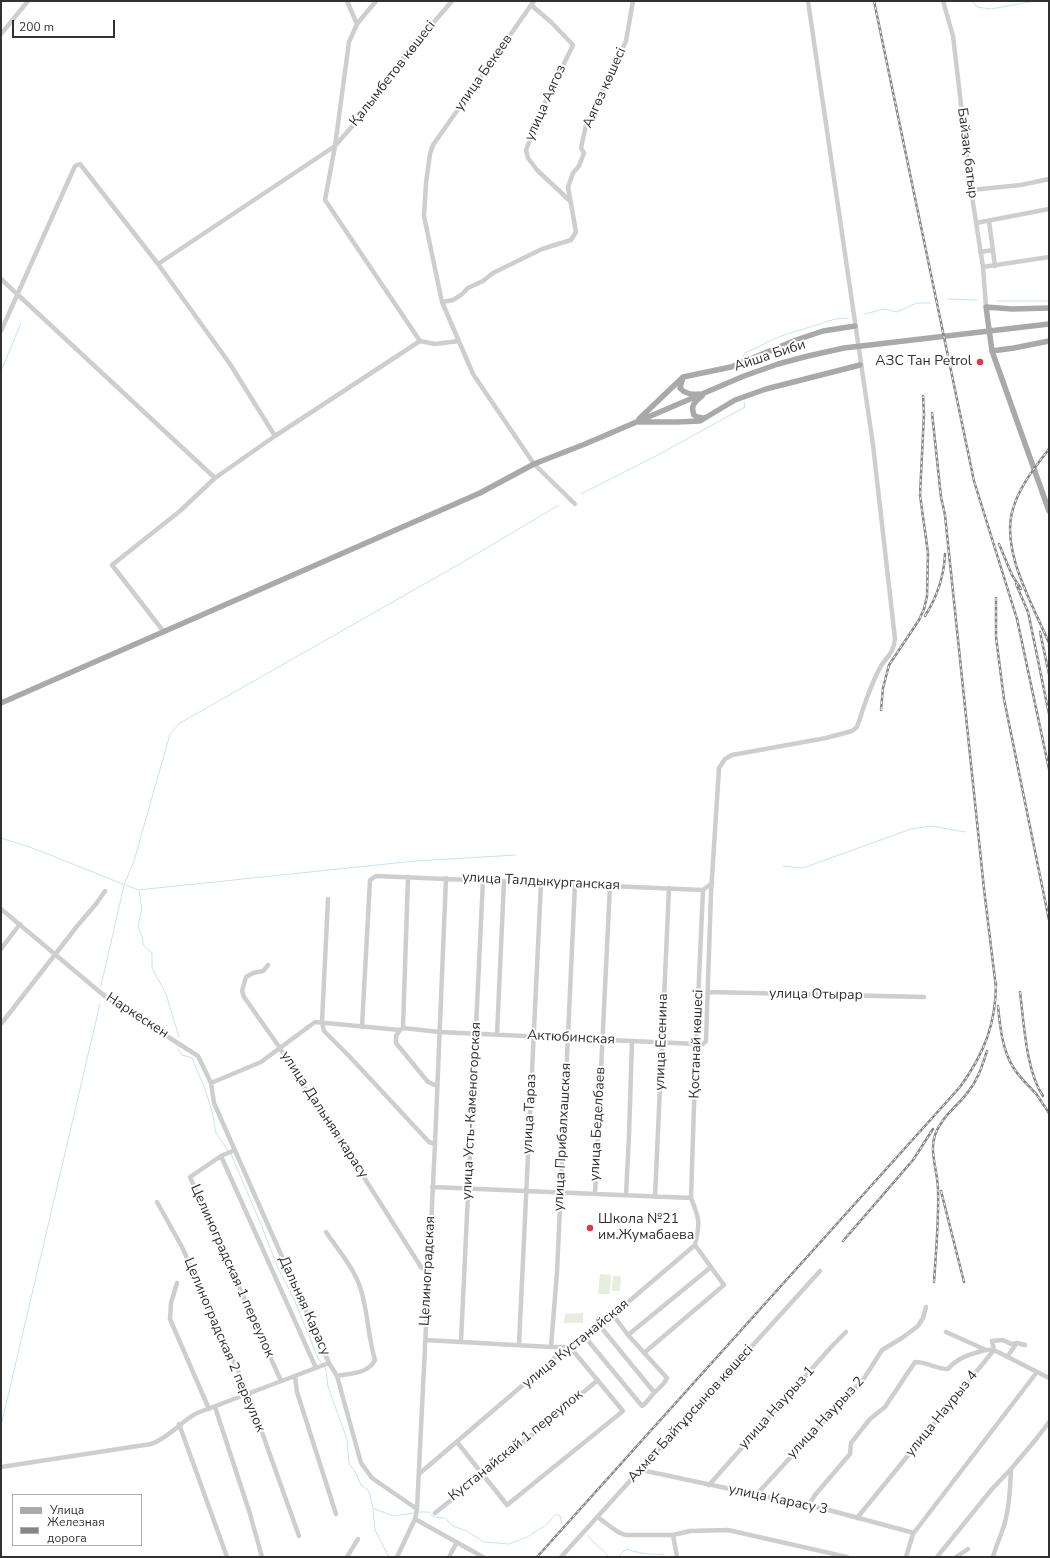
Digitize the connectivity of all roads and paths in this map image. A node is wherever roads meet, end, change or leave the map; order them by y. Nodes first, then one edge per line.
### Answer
1 (28, 1) edge
2 (347, 1) edge
3 (376, 1) edge
4 (452, 1) edge
5 (633, 1) edge
6 (808, 1) edge
7 (943, 1) edge
8 (533, 3) edge
9 (356, 24) junction
10 (1, 34) edge
11 (335, 146) junction
12 (1049, 179) edge
13 (971, 190) junction
14 (571, 202) junction
15 (1049, 209) edge
16 (989, 221) junction
17 (976, 223) junction
18 (993, 250) junction
19 (980, 252) junction
20 (1049, 257) edge
21 (158, 264) junction
22 (995, 266) junction
23 (983, 268) junction
24 (1, 279) edge
25 (18, 294) junction
26 (442, 302) junction
27 (986, 307) junction
28 (1049, 308) edge
29 (1049, 324) edge
30 (855, 326) junction
31 (1, 331) edge
32 (420, 341) junction
33 (459, 341) junction
34 (1049, 341) edge
35 (992, 351) junction
36 (860, 364) junction
37 (683, 377) junction
38 (706, 393) junction
39 (706, 418) junction
40 (636, 422) junction
41 (276, 436) junction
42 (534, 464) junction
43 (215, 478) junction
44 (575, 504) dead end
45 (1049, 511) edge
46 (164, 632) junction
47 (1, 703) edge
48 (408, 876) junction
49 (446, 878) junction
50 (483, 880) junction
51 (504, 881) junction
52 (541, 883) junction
53 (712, 883) junction
54 (575, 884) junction
55 (610, 885) junction
56 (669, 888) junction
57 (703, 890) junction
58 (105, 891) dead end
59 (328, 899) dead end
60 (1, 909) edge
61 (20, 924) junction
62 (1, 949) edge
63 (55, 955) junction
64 (268, 965) dead end
65 (708, 992) junction
66 (924, 997) dead end
67 (322, 1023) junction
68 (1, 1024) edge
69 (362, 1027) junction
70 (402, 1029) junction
71 (439, 1032) junction
72 (475, 1033) junction
73 (497, 1035) junction
74 (534, 1036) junction
75 (568, 1038) junction
76 (602, 1039) junction
77 (632, 1041) junction
78 (662, 1042) junction
79 (696, 1044) junction
80 (280, 1048) junction
81 (211, 1083) junction
82 (437, 1086) junction
83 (435, 1144) junction
84 (235, 1150) junction
85 (222, 1155) junction
86 (432, 1187) junction
87 (468, 1189) junction
88 (527, 1191) junction
89 (560, 1193) junction
90 (595, 1194) junction
91 (626, 1195) junction
92 (655, 1196) junction
93 (691, 1198) junction
94 (157, 1202) dead end
95 (326, 1232) dead end
96 (695, 1246) junction
97 (711, 1267) junction
98 (820, 1271) dead end
99 (429, 1272) junction
100 (177, 1283) dead end
101 (926, 1307) dead end
102 (613, 1315) junction
103 (600, 1326) junction
104 (846, 1332) dead end
105 (946, 1332) dead end
106 (628, 1335) junction
107 (585, 1337) junction
108 (425, 1340) junction
109 (461, 1341) junction
110 (519, 1344) junction
111 (1017, 1344) junction
112 (1025, 1345) dead end
113 (551, 1347) junction
114 (570, 1347) junction
115 (986, 1350) junction
116 (994, 1350) junction
117 (644, 1353) junction
118 (1007, 1357) junction
119 (328, 1363) junction
120 (318, 1367) junction
121 (1037, 1372) junction
122 (295, 1376) junction
123 (337, 1376) junction
124 (1049, 1378) edge
125 (598, 1380) junction
126 (281, 1381) junction
127 (654, 1392) junction
128 (248, 1393) junction
129 (215, 1407) junction
130 (209, 1409) junction
131 (1049, 1422) edge
132 (179, 1424) junction
133 (457, 1442) junction
134 (1, 1467) edge
135 (1011, 1469) junction
136 (641, 1470) junction
137 (482, 1473) junction
138 (419, 1474) junction
139 (709, 1485) junction
140 (756, 1495) junction
141 (808, 1506) junction
142 (417, 1509) junction
143 (434, 1513) dead end
144 (336, 1514) dead end
145 (597, 1517) junction
146 (857, 1518) junction
147 (415, 1519) junction
148 (914, 1532) junction
149 (673, 1535) junction
150 (299, 1536) dead end
151 (358, 1538) dead end
152 (457, 1542) junction
153 (968, 1549) dead end
154 (227, 1557) edge
155 (262, 1557) edge
156 (347, 1557) edge
157 (397, 1557) edge
158 (449, 1557) edge
159 (483, 1557) edge
160 (561, 1557) edge
161 (678, 1557) edge
162 (847, 1557) edge
163 (906, 1557) edge
164 (937, 1557) edge
165 (956, 1557) edge
166 (993, 1557) edge

1 - 10 street
2 - 9 street
3 - 9 street
4 - 11 street, Қалымбетов көшесі
5 - 14 street, Аягөз көшесі
6 - 30 street
7 - 13 street, Байзақ батыр
8 - 14 street, улица Аягоз
8 - 26 street, улица Бекеев
9 - 11 street
11 - 21 street, Қалымбетов көшесі
11 - 32 street
12 - 13 street
13 - 17 street, Байзақ батыр
14 - 26 street, Аягөз көшесі
15 - 16 street
16 - 17 street
16 - 18 street
17 - 19 street, Байзақ батыр
18 - 19 street
18 - 22 street
19 - 23 street, Байзақ батыр
20 - 22 street
21 - 25 street
21 - 41 street
22 - 23 street
23 - 27 street, Байзақ батыр
24 - 25 street
25 - 31 street
25 - 43 street
26 - 33 street
27 - 28 main road
27 - 35 main road
29 - 38 main road, Айша Биби
30 - 36 street
30 - 37 main road
32 - 33 street
32 - 41 street
33 - 42 street
34 - 35 main road
35 - 45 main road
36 - 39 main road
36 - 53 street
37 - 38 main road
37 - 40 main road
38 - 39 main road
38 - 40 main road, Айша Биби
39 - 40 main road
40 - 42 main road, Айша Биби
41 - 43 street
42 - 44 street
42 - 46 main road, Айша Биби
43 - 46 street
46 - 47 main road, Айша Биби
48 - 49 street, улица Талдыкурганская
48 - 69 street, улица Талдыкурганская
48 - 70 street
49 - 50 street, улица Талдыкурганская
49 - 71 street, Целиноградская
50 - 51 street, улица Талдыкурганская
50 - 72 street, улица Усть-Каменогорская
51 - 52 street, улица Талдыкурганская
51 - 73 street
52 - 54 street, улица Талдыкурганская
52 - 74 street, улица Тараз
53 - 57 street
53 - 65 street
54 - 55 street, улица Талдыкурганская
54 - 75 street, улица Прибалхашская
55 - 56 street, улица Талдыкурганская
55 - 76 street, улица Беделбаев
56 - 57 street, улица Талдыкурганская
56 - 78 street, улица Есенина
57 - 79 street, Қостанай көшесі
58 - 63 street
59 - 67 street
60 - 61 street, Наркескен
61 - 62 street
61 - 63 street, Наркескен
63 - 68 street
63 - 81 street, Наркескен
64 - 80 street, улица Дальняя карасу
65 - 66 street, улица Отырар
65 - 79 street, Актюбинская
67 - 69 street, Актюбинская
67 - 80 street
67 - 83 street
69 - 70 street, Актюбинская
70 - 71 street, Актюбинская
70 - 82 street
71 - 72 street, Актюбинская
71 - 82 street, Целиноградская
72 - 73 street, Актюбинская
72 - 87 street, улица Усть-Каменогорская
73 - 74 street, Актюбинская
74 - 75 street, Актюбинская
74 - 88 street, улица Тараз
75 - 76 street, Актюбинская
75 - 89 street, улица Прибалхашская
76 - 77 street, Актюбинская
76 - 90 street, улица Беделбаев
77 - 78 street, Актюбинская
77 - 91 street
78 - 79 street, Актюбинская
78 - 92 street, улица Есенина
79 - 93 street, Қостанай көшесі
80 - 81 street
80 - 99 street, улица Дальняя карасу
81 - 84 street, Дальняя Карасу
82 - 83 street, Целиноградская
83 - 86 street, Целиноградская
84 - 85 street
84 - 119 street, Дальняя Карасу
85 - 120 street
85 - 126 street, Целиноградская 1 переулок
86 - 87 street
86 - 99 street, Целиноградская
87 - 88 street
87 - 109 street, улица Усть-Каменогорская
88 - 89 street
88 - 110 street, улица Тараз
89 - 90 street
89 - 113 street, улица Прибалхашская
90 - 91 street
91 - 92 street
92 - 93 street
93 - 96 street
94 - 128 street, Целиноградская 2 переулок
95 - 123 street
96 - 97 street
96 - 102 street, улица Кустанайская
97 - 106 street
97 - 117 street
98 - 136 street, Ахмет Байтұрсынов көшесі
99 - 108 street, Целиноградская
100 - 130 street
101 - 140 street, улица Наурыз 2
102 - 103 street, улица Кустанайская
102 - 106 street
103 - 107 street, улица Кустанайская
103 - 127 street
104 - 139 street, улица Наурыз 1
105 - 115 street
106 - 117 street
107 - 114 street, улица Кустанайская
107 - 127 street
108 - 109 street
108 - 138 street, Целиноградская
109 - 110 street
110 - 113 street
111 - 112 street
111 - 116 street
111 - 118 street
113 - 114 street
114 - 125 street
114 - 133 street, улица Кустанайская
115 - 116 street
115 - 141 street
116 - 118 street
116 - 146 street, улица Наурыз 4
117 - 127 street
118 - 121 street
119 - 120 street
119 - 123 street, Дальняя Карасу
120 - 122 street
121 - 124 street
121 - 148 street
122 - 126 street
122 - 144 street
123 - 142 street, Дальняя Карасу
125 - 137 street, Кустанайскай 1 переулок
125 - 137 street
126 - 128 street
128 - 129 street
128 - 150 street, Целиноградская 2 переулок
129 - 130 street
129 - 155 street
130 - 132 street
131 - 135 street
132 - 134 street
132 - 154 street
133 - 137 street
133 - 138 street, улица Кустанайская
135 - 164 street
135 - 166 street
136 - 139 street, улица Карасу 3
136 - 145 street, Ахмет Байтұрсынов көшесі
137 - 143 street, Кустанайскай 1 переулок
138 - 142 street, Целиноградская
139 - 140 street, улица Карасу 3
140 - 141 street, улица Карасу 3
141 - 146 street, улица Карасу 3
142 - 147 street, Целиноградская
145 - 149 street
145 - 160 street, Ахмет Байтұрсынов көшесі
146 - 148 street, улица Карасу 3
147 - 152 street
147 - 157 street
148 - 163 street
149 - 161 street
149 - 162 street
151 - 156 street
152 - 158 street
152 - 159 street
153 - 165 street

